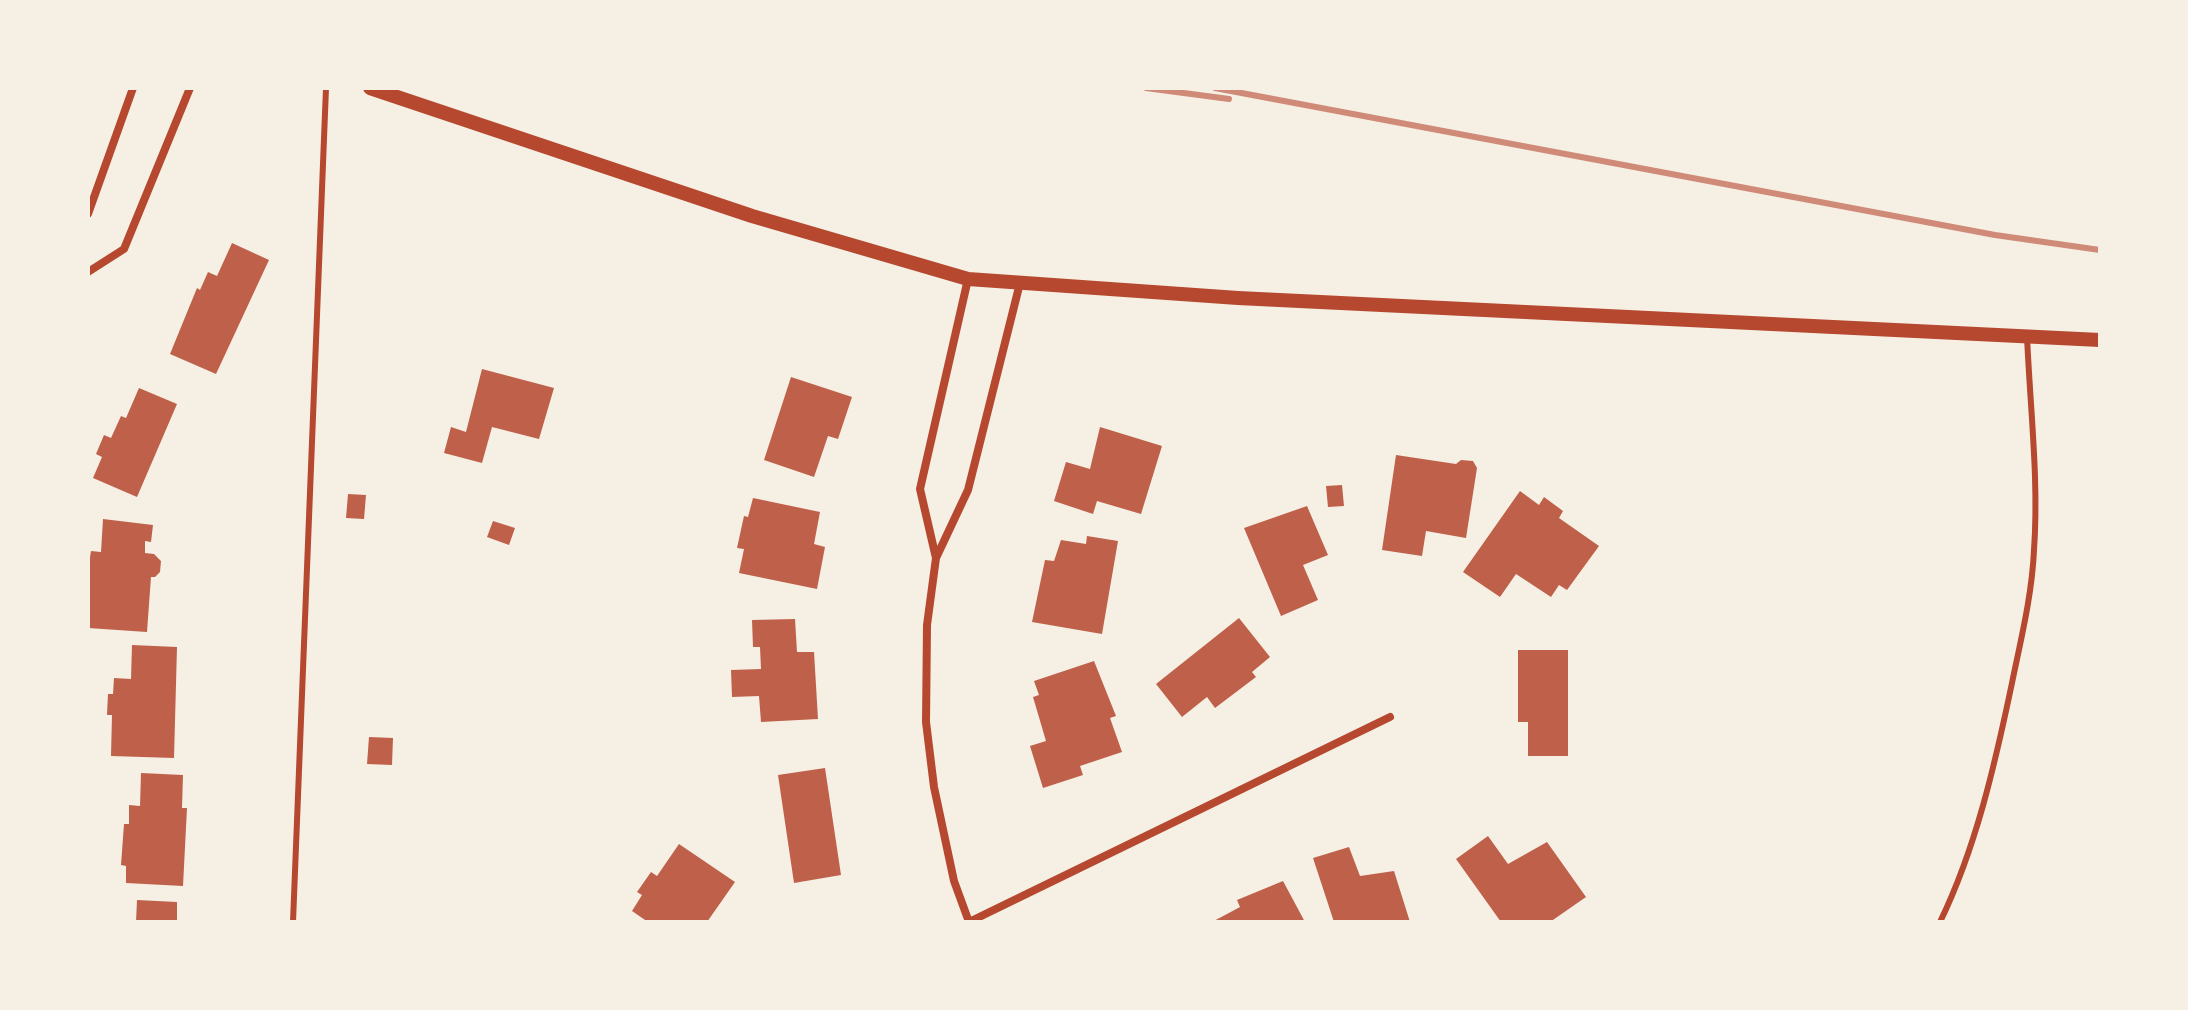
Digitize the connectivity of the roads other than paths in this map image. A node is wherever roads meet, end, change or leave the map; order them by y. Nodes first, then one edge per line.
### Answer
1 (133, 88) edge
2 (190, 88) edge
3 (326, 88) edge
4 (370, 88) edge
5 (88, 214) edge
6 (88, 272) edge
7 (968, 279) junction
8 (1020, 283) junction
9 (2027, 336) junction
10 (2100, 340) edge
11 (936, 558) junction
12 (1390, 717) dead end
13 (293, 922) edge
14 (969, 922) edge
15 (1940, 922) edge

1 - 5 street
2 - 6 street
3 - 13 lane
4 - 7 street
7 - 8 street
7 - 11 street
8 - 9 street
8 - 11 street
9 - 10 street
9 - 15 lane
11 - 14 street
12 - 14 street

